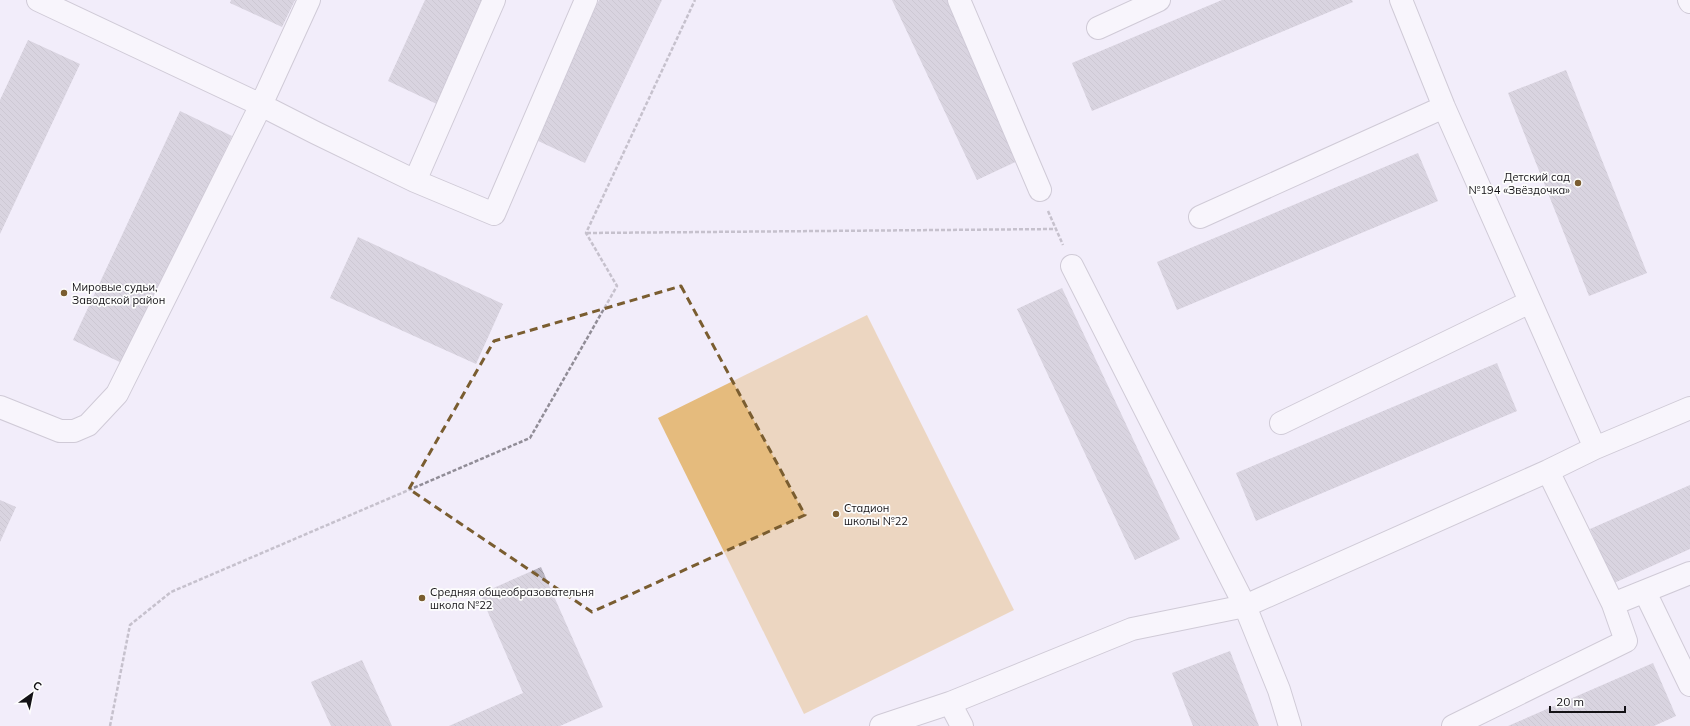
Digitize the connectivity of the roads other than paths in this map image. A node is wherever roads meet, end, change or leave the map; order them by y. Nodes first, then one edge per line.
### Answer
1 (38, 0) edge
2 (309, 0) edge
3 (494, 0) edge
4 (586, 0) edge
5 (959, 0) edge
6 (1159, 0) edge
7 (1401, 0) edge
8 (1098, 28) dead end
9 (261, 105) junction
10 (1444, 107) junction
11 (415, 181) junction
12 (1040, 190) road end
13 (1200, 217) dead end
14 (1072, 266) road end
15 (1530, 302) junction
16 (0, 407) edge
17 (1690, 408) edge
18 (1281, 423) dead end
19 (1596, 448) junction
20 (1548, 471) junction
21 (1690, 572) edge
22 (1645, 592) junction
23 (1613, 604) junction
24 (1245, 606) junction
25 (1690, 685) edge
26 (950, 703) junction
27 (881, 726) edge
28 (962, 726) edge
29 (1290, 726) edge
30 (1453, 726) edge

1 - 9 lane
2 - 9 lane
3 - 11 lane
4 - 11 lane
5 - 12 lane
6 - 8 lane
7 - 10 lane
9 - 11 lane
9 - 16 lane
10 - 13 lane
10 - 15 lane
14 - 24 lane
15 - 18 lane
15 - 19 lane
17 - 19 lane
19 - 20 lane
20 - 23 lane
20 - 24 lane
21 - 22 lane
22 - 23 lane
22 - 25 lane
23 - 30 lane
24 - 26 lane
24 - 29 lane
26 - 27 lane
26 - 28 lane

